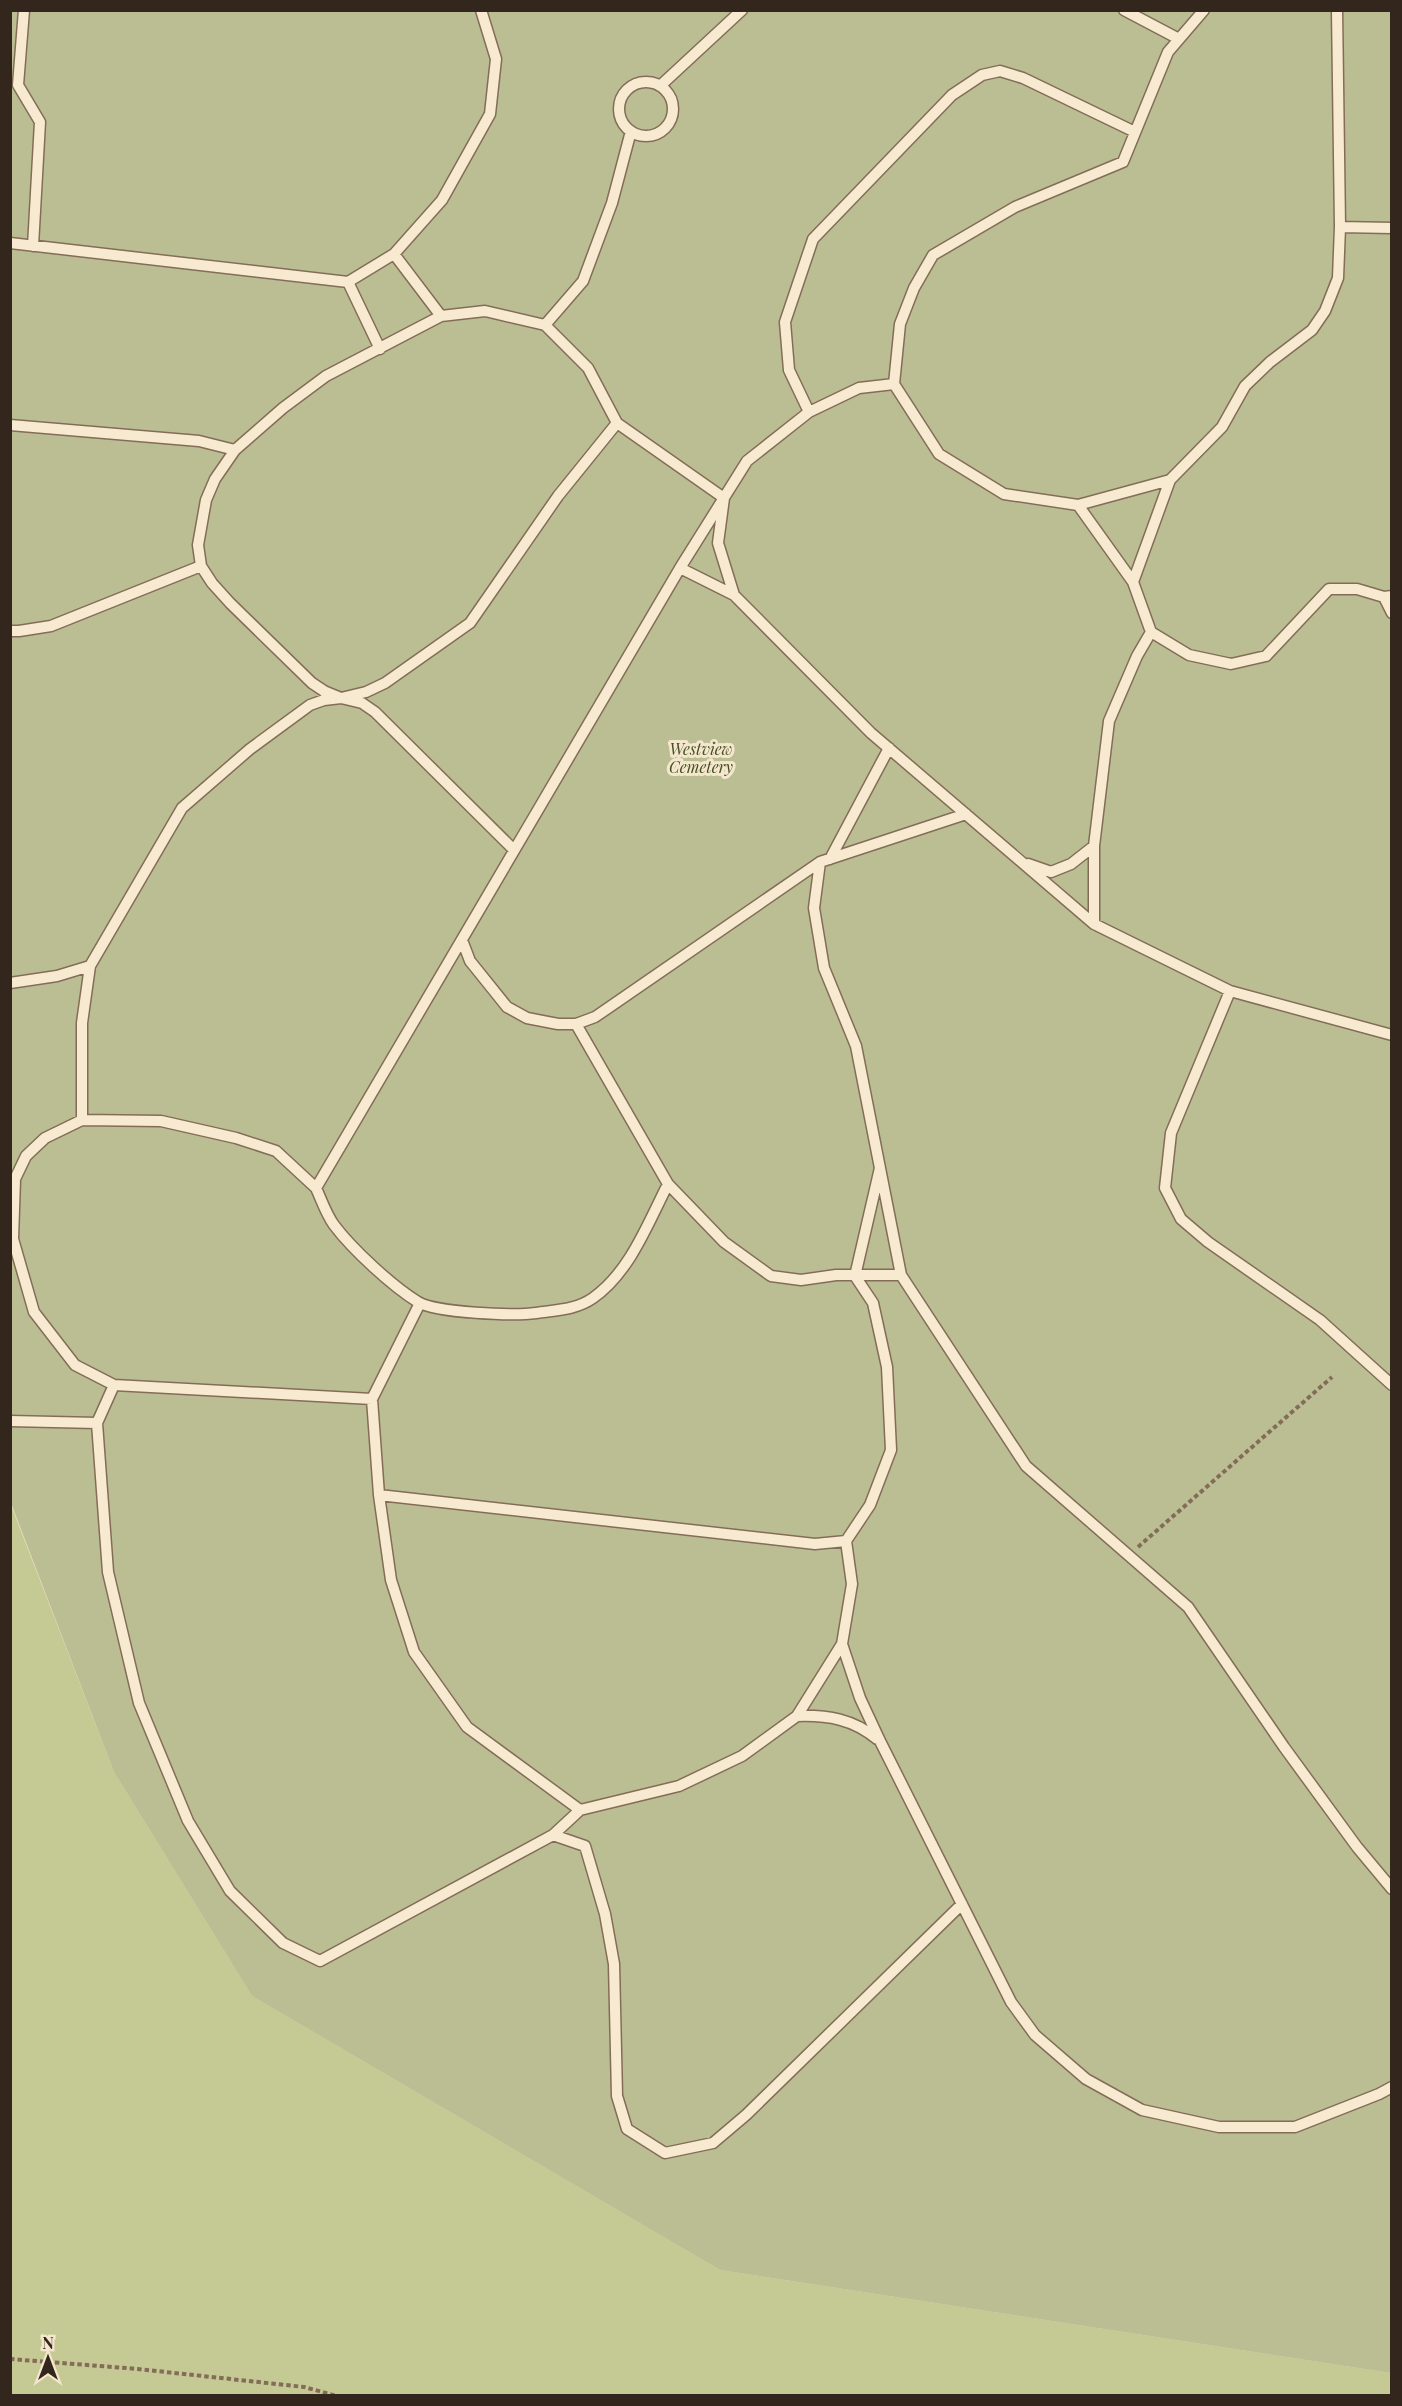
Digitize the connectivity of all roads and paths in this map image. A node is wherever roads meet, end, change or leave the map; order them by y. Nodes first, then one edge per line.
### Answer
1 (24, 10) edge
2 (480, 10) edge
3 (741, 10) edge
4 (1124, 10) edge
5 (1204, 10) edge
6 (1337, 10) edge
7 (1179, 39) junction
8 (660, 86) junction
9 (14, 89) edge
10 (631, 131) junction
11 (1135, 132) junction
12 (1340, 227) junction
13 (1392, 228) edge
14 (10, 243) edge
15 (33, 246) junction
16 (394, 254) junction
17 (348, 282) junction
18 (441, 316) junction
19 (545, 325) junction
20 (380, 349) junction
21 (894, 384) junction
22 (809, 412) junction
23 (617, 423) junction
24 (10, 425) edge
25 (236, 450) junction
26 (1170, 480) junction
27 (724, 498) junction
28 (1078, 505) junction
29 (201, 566) junction
30 (680, 568) junction
31 (1133, 582) junction
32 (734, 595) junction
33 (1388, 597) edge
34 (1392, 613) edge
35 (10, 631) edge
36 (1151, 632) junction
37 (341, 698) junction
38 (889, 748) junction
39 (966, 814) junction
40 (1094, 846) junction
41 (513, 849) junction
42 (825, 860) junction
43 (1022, 862) junction
44 (1094, 924) junction
45 (462, 940) junction
46 (90, 966) junction
47 (10, 983) edge
48 (1230, 991) junction
49 (576, 1024) junction
50 (1392, 1035) edge
51 (82, 1120) junction
52 (880, 1168) junction
53 (13, 1180) edge
54 (668, 1185) junction
55 (316, 1188) junction
56 (901, 1275) junction
57 (855, 1276) junction
58 (420, 1303) junction
59 (1332, 1377) dead end
60 (114, 1385) junction
61 (1392, 1385) edge
62 (372, 1400) junction
63 (10, 1421) edge
64 (97, 1423) junction
65 (379, 1495) junction
66 (846, 1541) junction
67 (1129, 1555) junction
68 (842, 1644) junction
69 (797, 1716) junction
70 (880, 1741) junction
71 (580, 1810) junction
72 (553, 1835) junction
73 (1392, 1889) edge
74 (962, 1904) junction
75 (1392, 2087) edge
76 (10, 2359) edge
77 (337, 2396) edge

1 - 9 lane
2 - 16 lane
3 - 8 lane
4 - 7 lane
5 - 7 lane
6 - 12 lane
7 - 11 lane
8 - 10 lane
8 - 10 lane
9 - 15 lane
10 - 19 lane
11 - 21 lane
11 - 22 lane
12 - 13 lane
12 - 26 lane
14 - 15 lane
15 - 17 lane
16 - 17 lane
16 - 18 lane
17 - 20 lane
18 - 19 lane
18 - 20 lane
19 - 23 lane
20 - 25 lane
21 - 22 lane
21 - 28 lane
22 - 27 lane
23 - 27 lane
23 - 37 lane
24 - 25 lane
25 - 29 lane
26 - 28 lane
26 - 31 lane
27 - 30 lane
27 - 32 lane
28 - 31 lane
29 - 35 lane
29 - 37 lane
30 - 32 lane
30 - 41 lane
31 - 36 lane
32 - 38 lane
33 - 34 lane
33 - 36 lane
36 - 40 lane
37 - 41 lane
37 - 46 lane
38 - 39 lane
38 - 42 lane
39 - 42 lane
39 - 43 lane
40 - 43 lane
40 - 44 lane
41 - 45 lane
42 - 49 lane
42 - 52 lane
43 - 44 lane
44 - 48 lane
45 - 49 lane
45 - 55 lane
46 - 47 lane
46 - 51 lane
48 - 50 lane
48 - 61 lane
49 - 54 lane
51 - 53 lane
51 - 55 lane
52 - 56 lane
52 - 57 lane
53 - 60 lane
54 - 57 lane
54 - 58 lane
55 - 58 lane
56 - 57 lane
56 - 67 lane
57 - 66 lane
58 - 62 lane
59 - 67 path
60 - 62 lane
60 - 64 lane
62 - 65 lane
63 - 64 lane
64 - 72 lane
65 - 66 lane
65 - 71 lane
66 - 68 lane
67 - 73 lane
68 - 69 lane
68 - 70 lane
69 - 70 lane
69 - 71 lane
70 - 74 lane
71 - 72 lane
72 - 74 lane
74 - 75 lane
76 - 77 path

